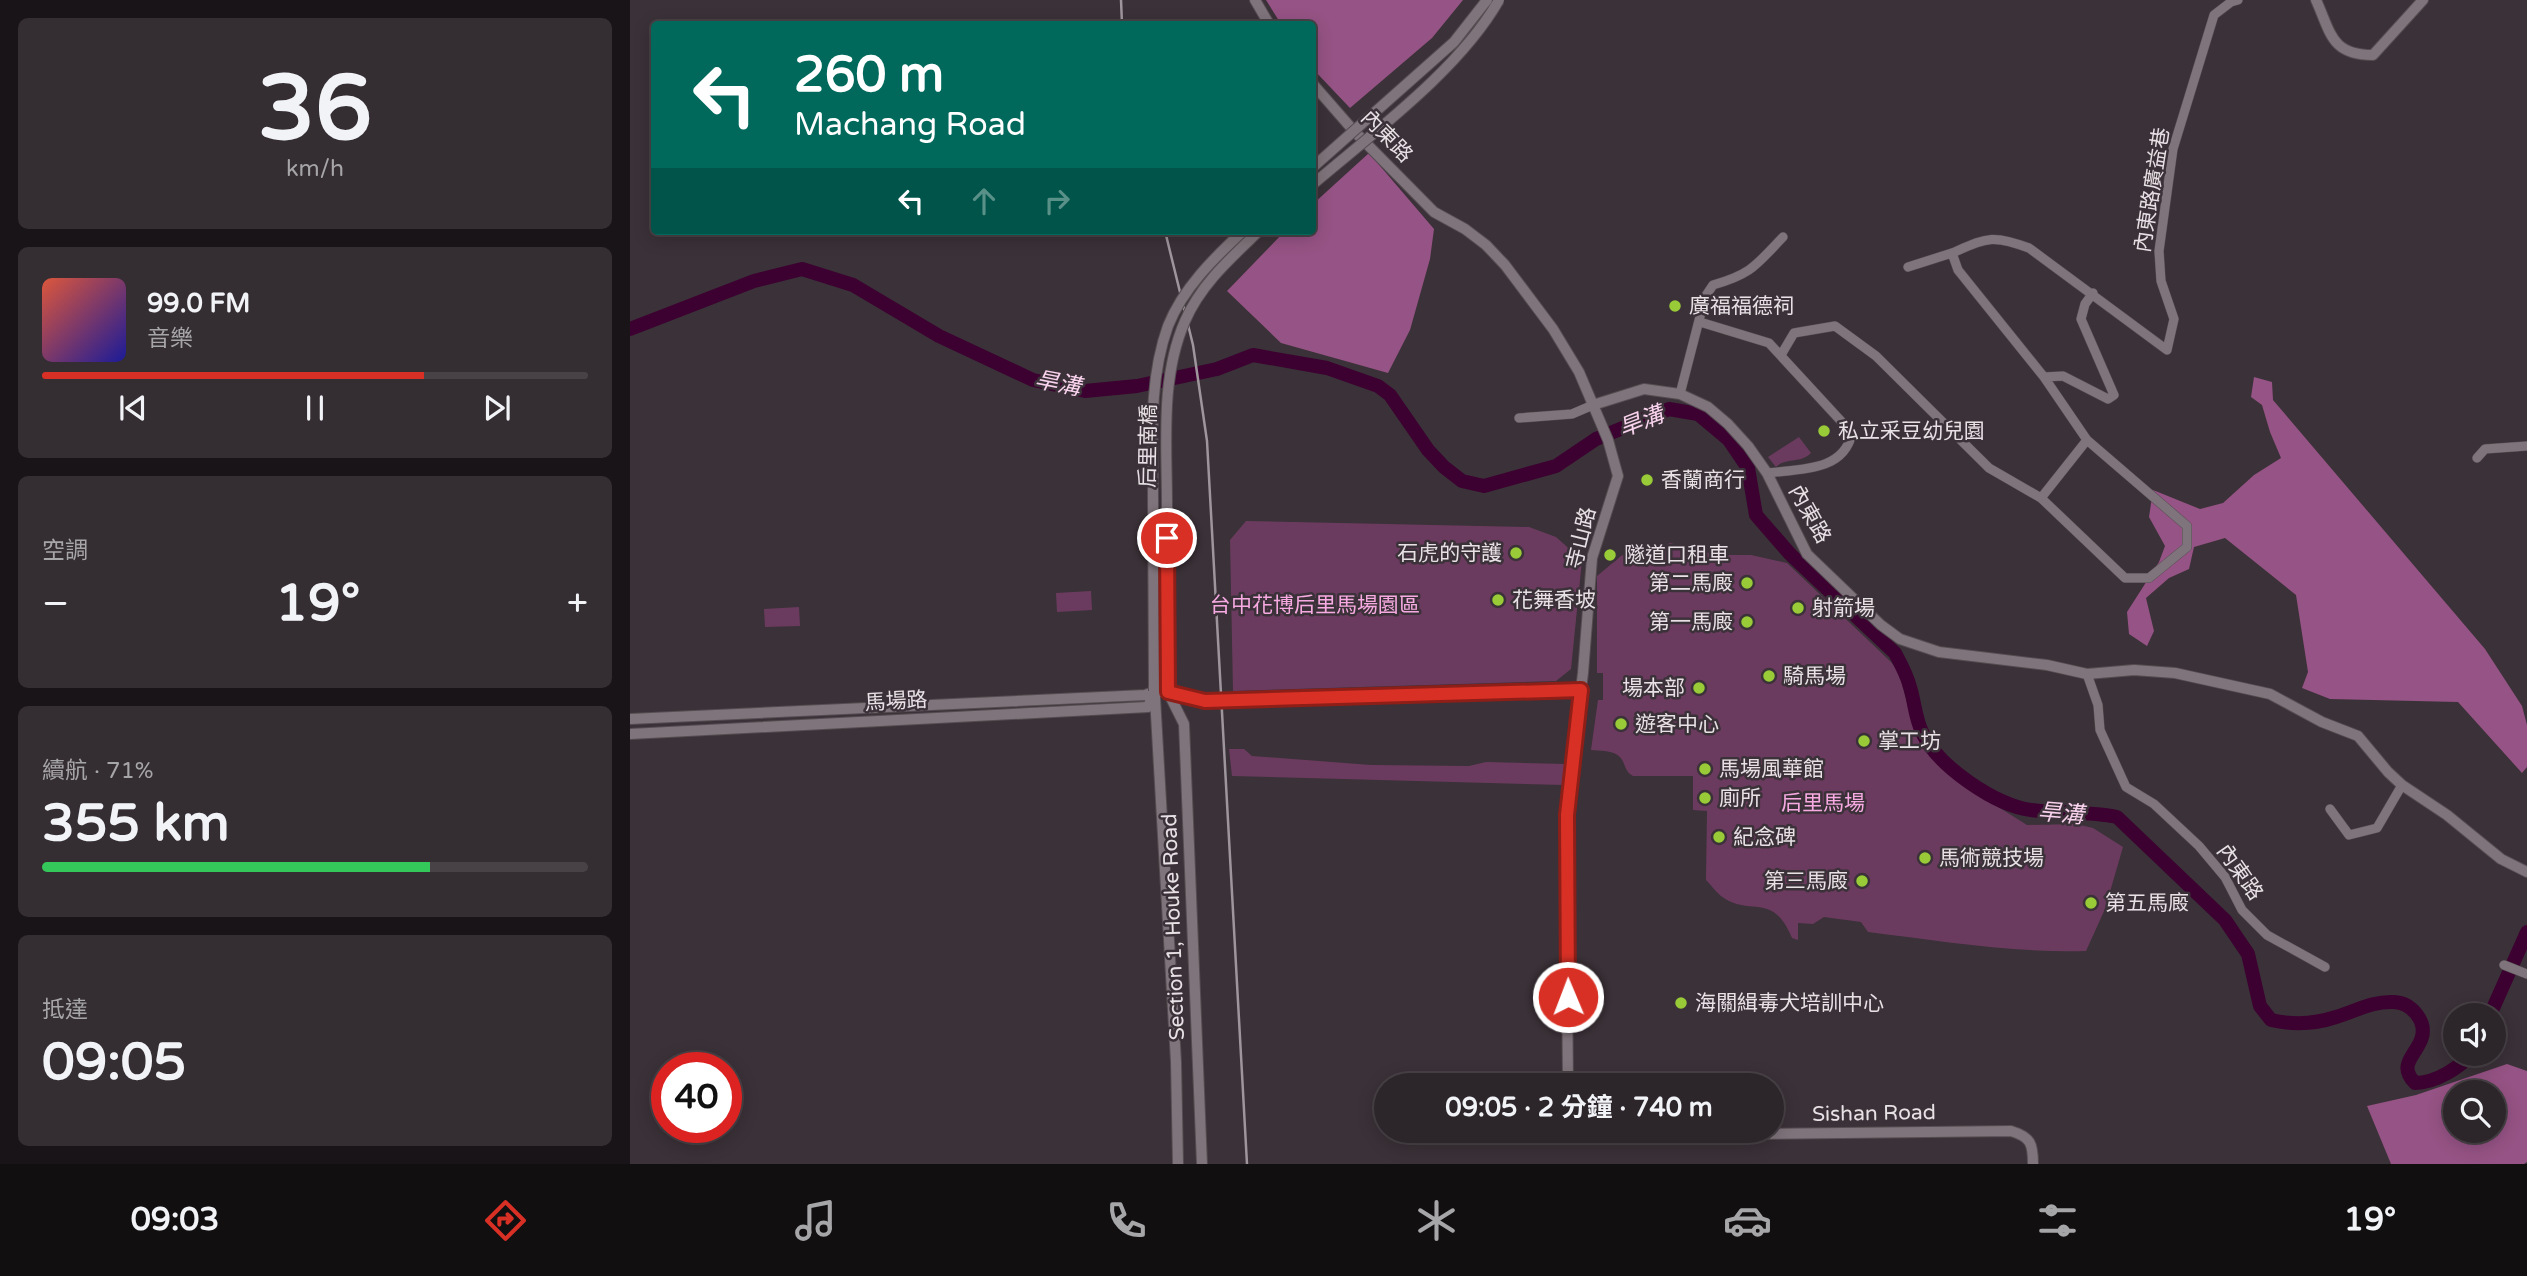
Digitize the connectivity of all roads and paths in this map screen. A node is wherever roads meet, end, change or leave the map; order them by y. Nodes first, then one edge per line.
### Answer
1 (1255, 0) edge
2 (1487, 0) edge
3 (1499, 0) edge
4 (2238, 0) edge
5 (2316, 0) edge
6 (2423, 0) edge
7 (1267, 21) edge
8 (1316, 88) edge
9 (1316, 164) edge
10 (1316, 181) edge
11 (1239, 235) edge
12 (1255, 235) edge
13 (1783, 237) dead end
14 (1952, 253) junction
15 (1908, 267) dead end
16 (2093, 293) junction
17 (1700, 322) junction
18 (1781, 355) junction
19 (2044, 377) junction
20 (1680, 394) junction
21 (1593, 405) junction
22 (1519, 418) dead end
23 (1601, 424) joint
24 (2087, 440) junction
25 (2527, 446) edge
26 (2477, 458) dead end
27 (1767, 473) junction
28 (2042, 498) junction
29 (2087, 674) junction
30 (1581, 690) junction
31 (1154, 691) junction
32 (1168, 692) junction
33 (630, 719) edge
34 (630, 734) edge
35 (2402, 785) junction
36 (2330, 809) dead end
37 (2527, 872) edge
38 (2504, 965) dead end
39 (2325, 967) dead end
40 (2527, 974) edge
41 (1568, 1073) edge
42 (1784, 1133) edge
43 (1178, 1164) edge
44 (1202, 1164) edge
45 (2033, 1164) edge

1 - 7 street
2 - 9 street, bridge
3 - 10 street, bridge
4 - 16 street, 內東路廣益巷
5 - 6 street
8 - 21 street, 內東路
11 - 31 street, 后里南橋, bridge
12 - 32 street, 后里南橋, bridge
13 - 17 street
14 - 15 street, 內東路廣益巷
14 - 16 street, 內東路廣益巷
14 - 19 street
16 - 19 street
17 - 18 street
17 - 20 street
18 - 27 street
18 - 28 street
19 - 24 street
20 - 21 street, 內東路
20 - 27 street, 內東路
21 - 22 street
21 - 23 street, 內東路
23 - 30 street, 寺山路
24 - 28 street
24 - 28 street
25 - 26 street
27 - 29 street, 內東路
29 - 35 street, 內東路
29 - 39 street, 內東路
30 - 32 street, 馬場路
30 - 41 street
31 - 32 street, 馬場路
31 - 33 street, 馬場路
31 - 34 street, 馬場路
31 - 43 street, Section 1, Houke Road
32 - 44 street, Section 1, Houke Road
35 - 36 street
35 - 37 street, 內東路
38 - 40 street
42 - 45 street, Sishan Road

